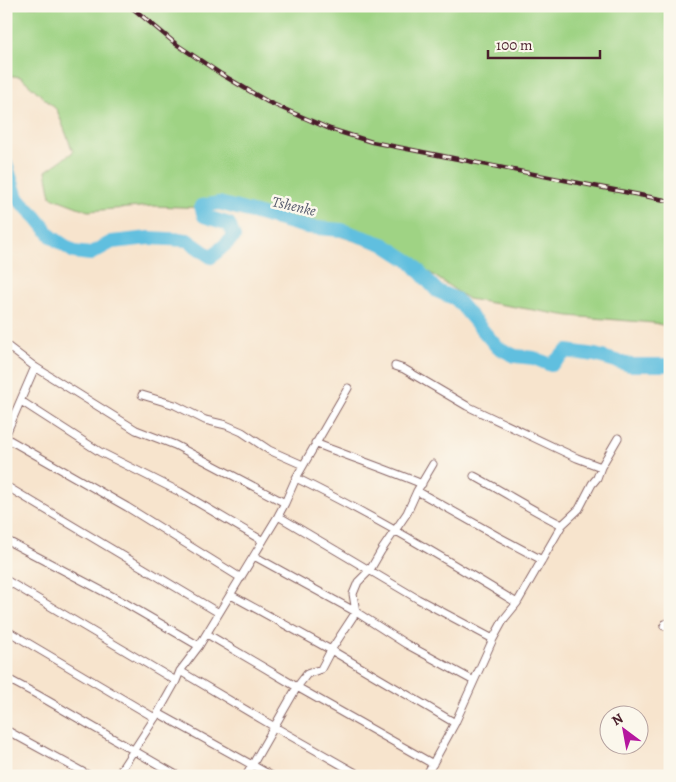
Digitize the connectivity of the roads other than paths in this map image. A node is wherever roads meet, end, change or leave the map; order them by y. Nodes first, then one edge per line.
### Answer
1 (6, 345) edge
2 (35, 366) junction
3 (395, 366) dead end
4 (348, 388) dead end
5 (142, 395) dead end
6 (20, 401) junction
7 (6, 436) edge
8 (618, 438) dead end
9 (315, 443) junction
10 (433, 464) dead end
11 (303, 465) junction
12 (601, 467) junction
13 (474, 476) dead end
14 (296, 478) junction
15 (422, 484) junction
16 (6, 486) edge
17 (417, 491) junction
18 (285, 503) junction
19 (278, 516) junction
20 (562, 525) junction
21 (395, 531) junction
22 (6, 540) edge
23 (262, 541) junction
24 (254, 556) junction
25 (542, 560) junction
26 (370, 570) junction
27 (241, 578) junction
28 (6, 580) edge
29 (231, 595) junction
30 (517, 603) junction
31 (356, 612) junction
32 (219, 613) junction
33 (6, 630) edge
34 (207, 634) junction
35 (494, 638) junction
36 (200, 646) junction
37 (331, 650) junction
38 (180, 671) junction
39 (6, 678) edge
40 (474, 681) junction
41 (176, 682) junction
42 (297, 687) junction
43 (156, 715) junction
44 (455, 723) junction
45 (273, 726) junction
46 (6, 730) edge
47 (134, 751) junction
48 (253, 764) junction
49 (433, 764) junction
50 (90, 776) edge
51 (118, 776) edge
52 (178, 776) edge
53 (246, 776) edge
54 (272, 776) edge
55 (361, 776) edge
56 (426, 776) edge

1 - 2 street
2 - 6 street
2 - 18 street
3 - 12 street
4 - 9 street
5 - 11 street
6 - 7 street
6 - 23 street
7 - 27 street
8 - 12 street
9 - 11 street
9 - 15 street
10 - 15 street
11 - 14 street
12 - 20 street
13 - 20 street
14 - 18 street
14 - 21 street
15 - 17 street
16 - 32 street
17 - 21 street
17 - 25 street
18 - 19 street
19 - 23 street
19 - 26 street
20 - 25 street
21 - 26 street
21 - 30 street
22 - 36 street
23 - 24 street
24 - 27 street
24 - 31 street
25 - 30 street
26 - 31 street
26 - 35 street
27 - 29 street
28 - 41 street
29 - 32 street
29 - 37 street
30 - 35 street
31 - 37 street
31 - 40 street
32 - 34 street
33 - 43 street
34 - 36 street
34 - 42 street
35 - 40 street
36 - 38 street
37 - 42 street
37 - 44 street
38 - 41 street
38 - 45 street
39 - 47 street
40 - 44 street
41 - 43 street
42 - 45 street
42 - 49 street
43 - 47 street
43 - 48 street
44 - 49 street
45 - 48 street
45 - 55 street
46 - 50 street
47 - 51 street
47 - 52 street
48 - 53 street
48 - 54 street
49 - 56 street

